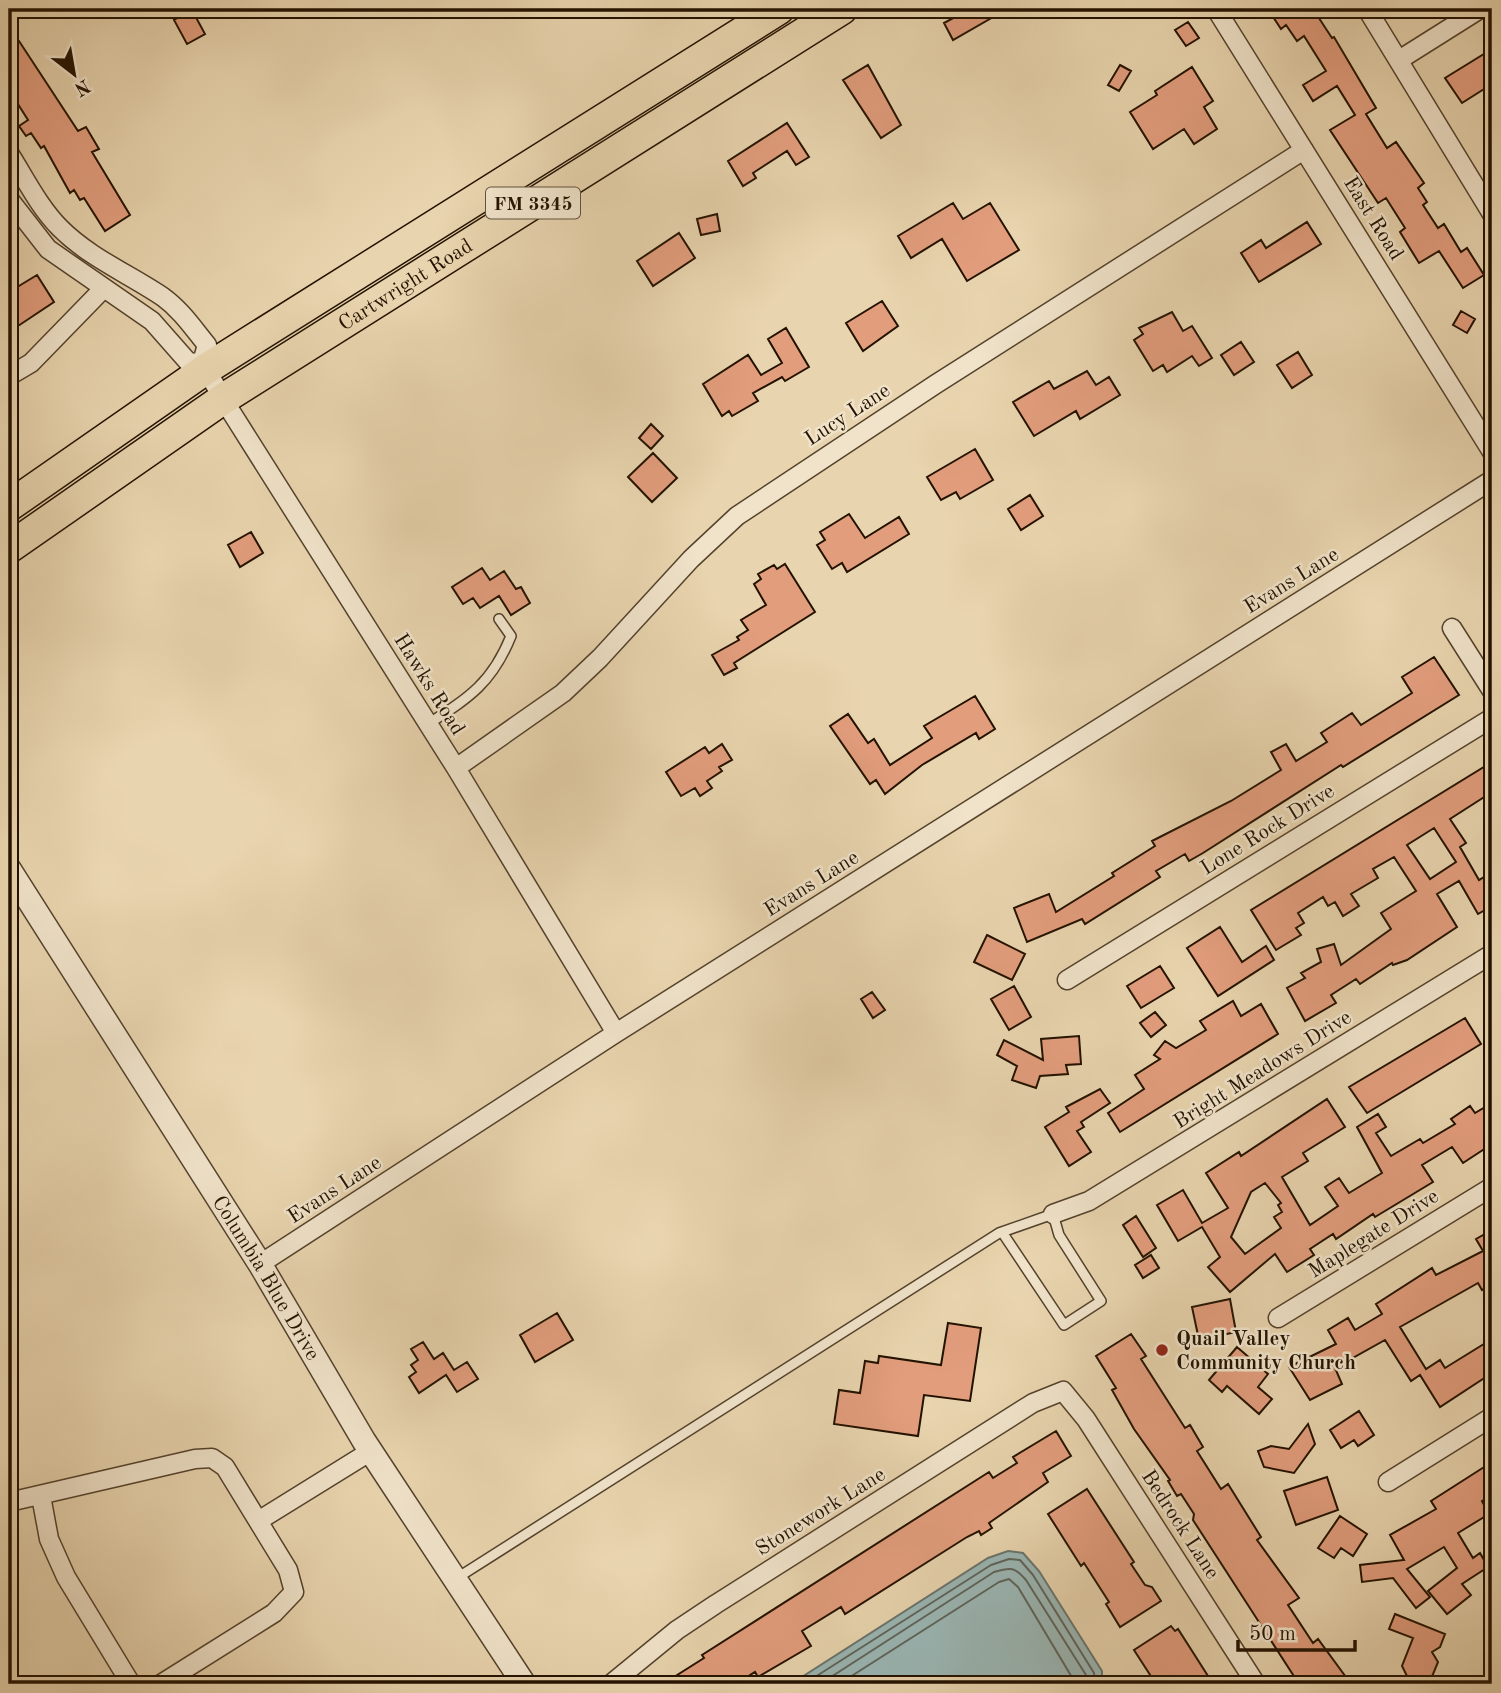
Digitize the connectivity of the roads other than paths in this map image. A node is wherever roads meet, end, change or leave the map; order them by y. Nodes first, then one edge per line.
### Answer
1 (779, 9) edge
2 (842, 9) edge
3 (1216, 9) edge
4 (1367, 9) edge
5 (1480, 9) edge
6 (1399, 60) junction
7 (616, 110) junction
8 (636, 138) junction
9 (1304, 150) junction
10 (11, 162) edge
11 (9, 199) edge
12 (1492, 214) edge
13 (104, 288) junction
14 (204, 365) junction
15 (9, 376) edge
16 (223, 399) junction
17 (1492, 452) edge
18 (1492, 480) edge
19 (9, 506) edge
20 (9, 548) edge
21 (499, 619) dead end
22 (1452, 628) dead end
23 (1492, 691) edge
24 (1492, 718) edge
25 (428, 724) junction
26 (456, 768) junction
27 (9, 869) edge
28 (1492, 954) edge
29 (1066, 980) dead end
30 (616, 1033) junction
31 (1492, 1187) edge
32 (1053, 1214) junction
33 (1002, 1232) junction
34 (260, 1264) junction
35 (1279, 1318) dead end
36 (1063, 1391) joint
37 (1492, 1417) edge
38 (371, 1451) junction
39 (1388, 1482) dead end
40 (41, 1496) junction
41 (9, 1502) edge
42 (258, 1521) junction
43 (456, 1579) junction
44 (131, 1684) edge
45 (161, 1684) edge
46 (524, 1684) edge
47 (611, 1684) edge
48 (1256, 1684) edge

1 - 7 main road, Cartwright Road / FM 3345
2 - 8 main road, Cartwright Road / FM 3345
3 - 9 street, East Road
4 - 6 street
5 - 6 street
6 - 12 street
7 - 8 main road
7 - 14 main road, Cartwright Road / FM 3345
8 - 16 main road, Cartwright Road / FM 3345
9 - 17 street, East Road
9 - 26 street, Lucy Lane
10 - 14 street, Hawks Road
11 - 13 street
13 - 14 street
13 - 15 street
14 - 16 street, Hawks Road
14 - 19 main road, Cartwright Road / FM 3345
16 - 20 main road, Cartwright Road / FM 3345
16 - 25 street, Hawks Road
18 - 30 street, Evans Lane
21 - 25 lane
22 - 23 street
24 - 29 street, Lone Rock Drive
25 - 26 street, Hawks Road
26 - 30 street, Hawks Road
27 - 34 street, Columbia Blue Drive
28 - 32 street, Bright Meadows Drive
30 - 34 street, Evans Lane
31 - 35 street, Maplegate Drive
32 - 33 lane
32 - 33 lane
33 - 43 lane
34 - 38 street, Columbia Blue Drive
36 - 47 street, Stonework Lane
36 - 48 street, Bedrock Lane
37 - 39 street
38 - 42 street
38 - 43 street, Columbia Blue Drive
40 - 41 street
40 - 42 street
40 - 44 street
42 - 45 street
43 - 46 street, Columbia Blue Drive

